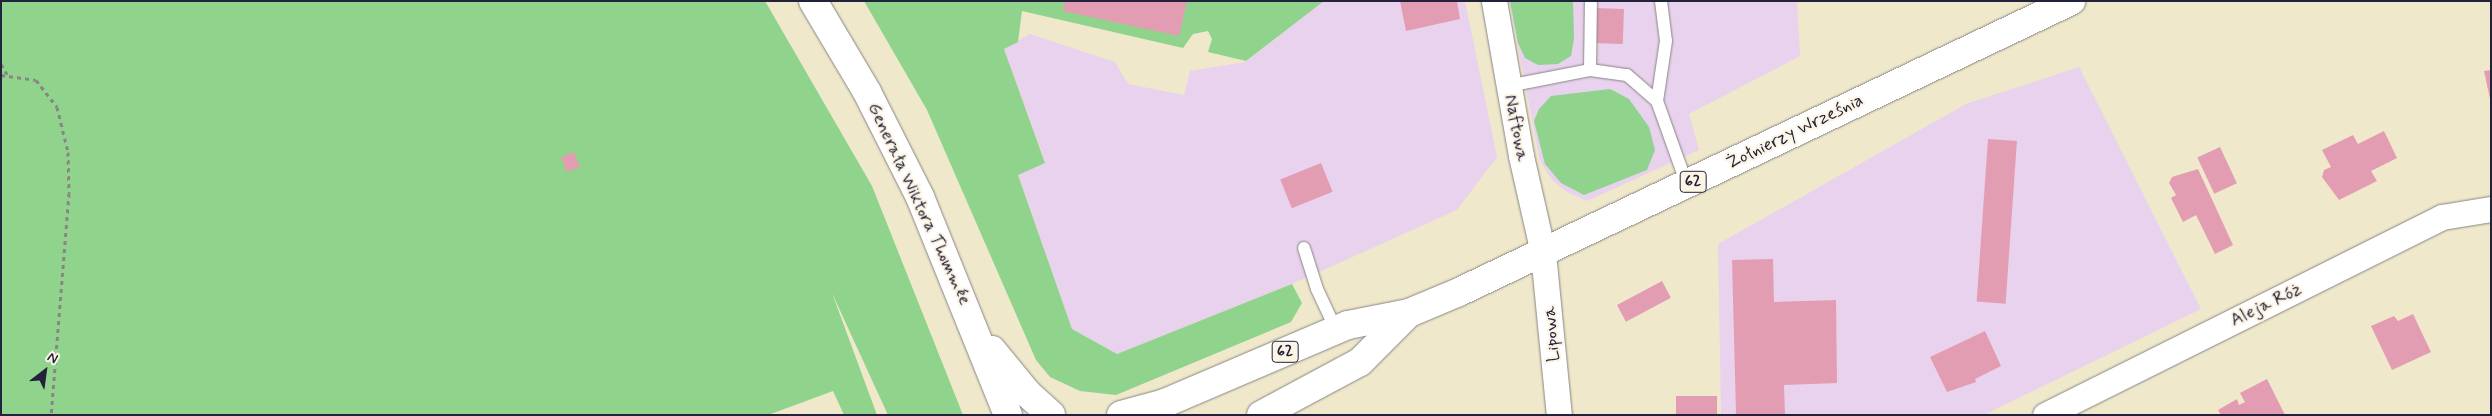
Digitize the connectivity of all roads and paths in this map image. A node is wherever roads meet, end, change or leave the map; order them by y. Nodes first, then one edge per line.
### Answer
1 (813, 1) edge
2 (1494, 1) edge
3 (1590, 1) edge
4 (1661, 1) edge
5 (2071, 1) edge
6 (1, 64) edge
7 (1590, 70) junction
8 (7, 74) junction
9 (1, 75) edge
10 (1508, 86) junction
11 (1657, 101) junction
12 (1687, 185) junction
13 (2491, 209) edge
14 (1304, 248) dead end
15 (1543, 254) junction
16 (1409, 313) junction
17 (1336, 330) junction
18 (976, 331) junction
19 (1155, 409) edge
20 (51, 415) edge
21 (1008, 415) edge
22 (1051, 415) edge
23 (1121, 415) edge
24 (1261, 415) edge
25 (1559, 415) edge
26 (2045, 415) edge

1 - 18 main road, Generała Wiktora Thommée
2 - 10 street, Naftowa
3 - 7 lane
4 - 11 lane
5 - 12 main road, Żołnierzy Września / 62
6 - 8 path
7 - 10 lane
7 - 11 lane
8 - 9 path
8 - 20 path
10 - 15 street, Naftowa
11 - 12 lane
12 - 15 main road, Żołnierzy Września / 62
13 - 26 street, Aleja Róż
14 - 17 lane
15 - 16 main road, Żołnierzy Września / 62
15 - 25 street, Lipowa
16 - 17 main road, Żołnierzy Września / 62
16 - 24 main road, Żołnierzy Września / 62
17 - 19 main road, Żołnierzy Września / 62
18 - 21 main road, Generała Wiktora Thommée
18 - 22 main road
19 - 23 main road, Żołnierzy Września

